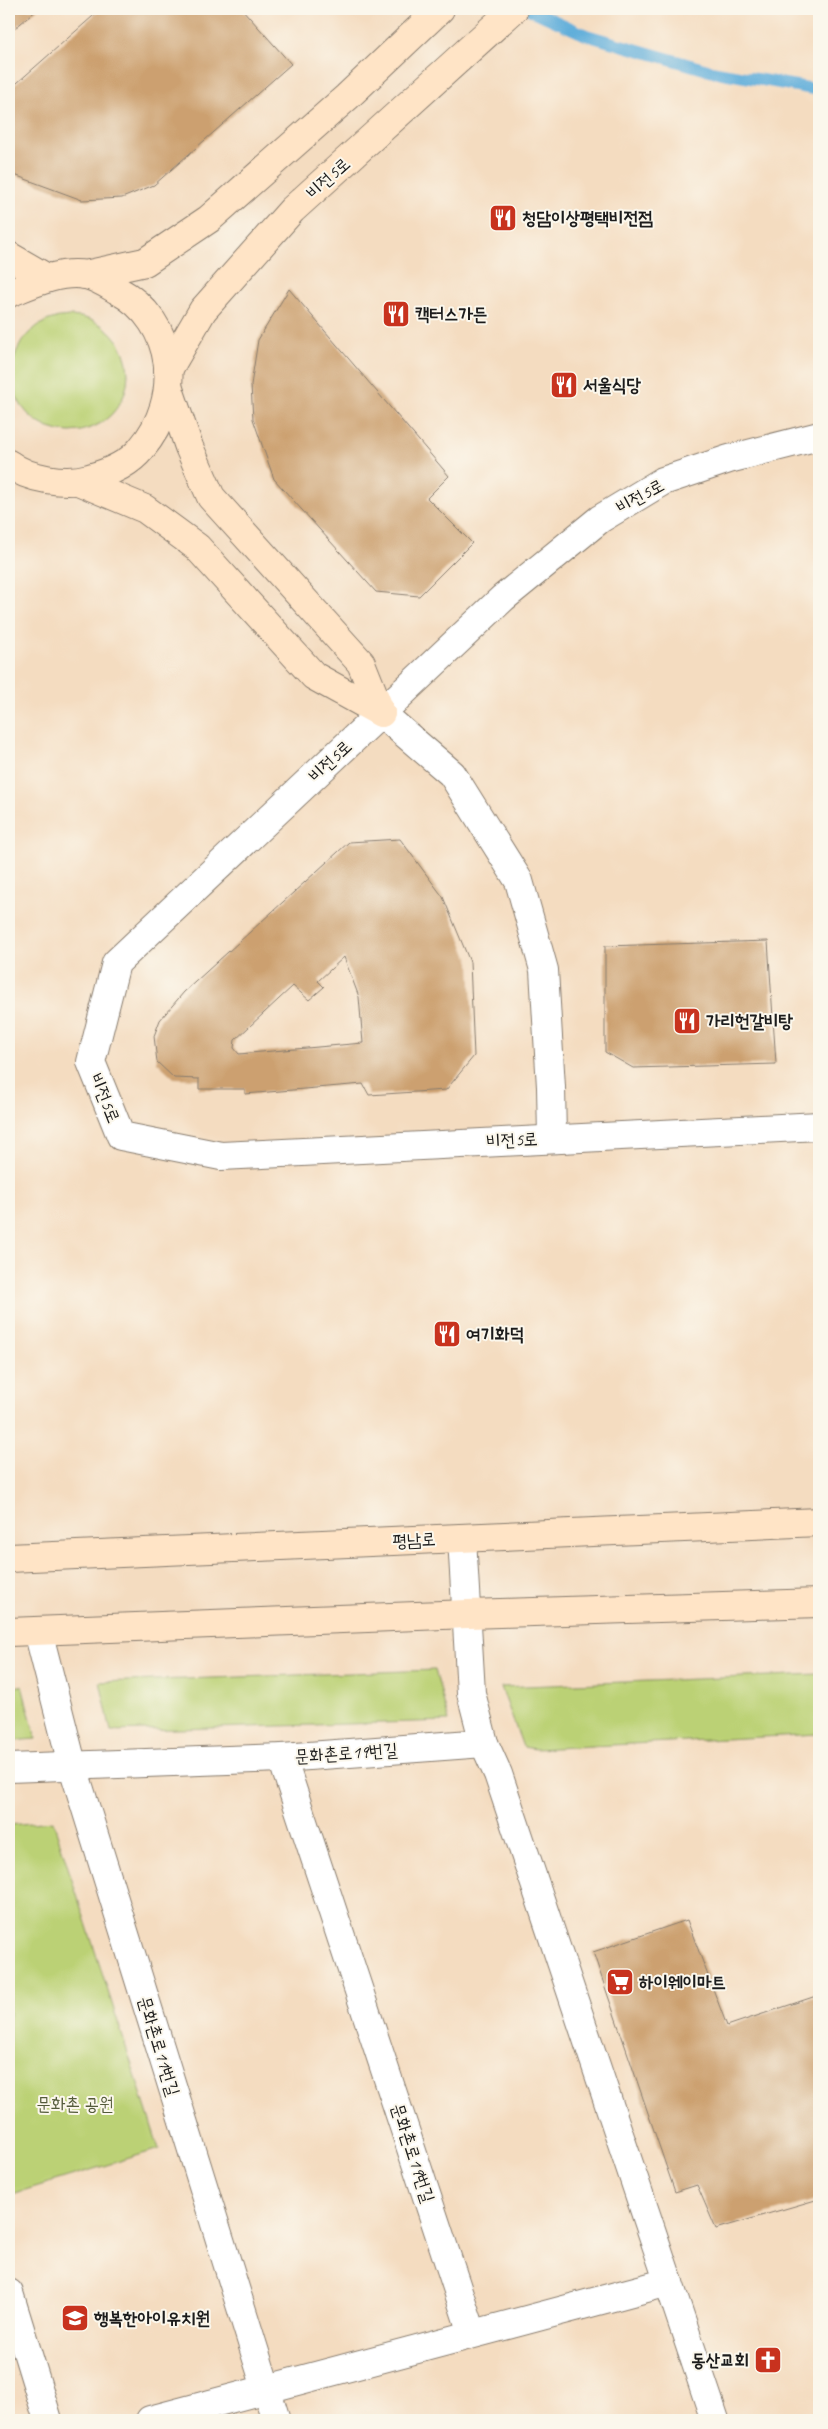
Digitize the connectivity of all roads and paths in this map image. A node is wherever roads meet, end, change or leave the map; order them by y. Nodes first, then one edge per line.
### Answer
1 (440, 9) edge
2 (514, 9) edge
3 (9, 256) edge
4 (85, 275) junction
5 (46, 278) junction
6 (9, 293) edge
7 (169, 380) junction
8 (819, 436) edge
9 (9, 464) edge
10 (43, 479) junction
11 (78, 481) junction
12 (9, 486) edge
13 (381, 713) junction
14 (819, 1126) edge
15 (552, 1138) junction
16 (819, 1522) edge
17 (462, 1538) junction
18 (9, 1558) edge
19 (819, 1603) edge
20 (468, 1614) junction
21 (38, 1631) junction
22 (9, 1632) edge
23 (484, 1743) junction
24 (282, 1758) junction
25 (72, 1764) junction
26 (9, 1768) edge
27 (669, 2282) junction
28 (9, 2293) edge
29 (472, 2333) junction
30 (265, 2388) junction
31 (48, 2420) edge
32 (150, 2420) edge
33 (276, 2420) edge
34 (715, 2420) edge

1 - 4 street
2 - 7 street, 비전5로
3 - 5 street
4 - 5 street
4 - 7 street
5 - 6 street
7 - 11 street
7 - 13 street
8 - 13 street, 비전5로
9 - 10 street
10 - 11 street
10 - 12 street
11 - 13 street
13 - 15 street, 비전5로
13 - 15 street, 비전5로
14 - 15 street, 비전5로
16 - 17 street, 평남로
17 - 18 street, 평남로
17 - 20 street
19 - 20 street
20 - 21 street
20 - 23 street
21 - 22 street
21 - 25 street, 문화촌로11번길
23 - 24 street, 문화촌로19번길
23 - 27 street
24 - 25 street
24 - 29 street, 문화촌로19번길
25 - 26 street
25 - 30 street, 문화촌로11번길
27 - 29 street
27 - 34 street
28 - 31 street
29 - 30 street
30 - 32 street
30 - 33 street, 문화촌로11번길

